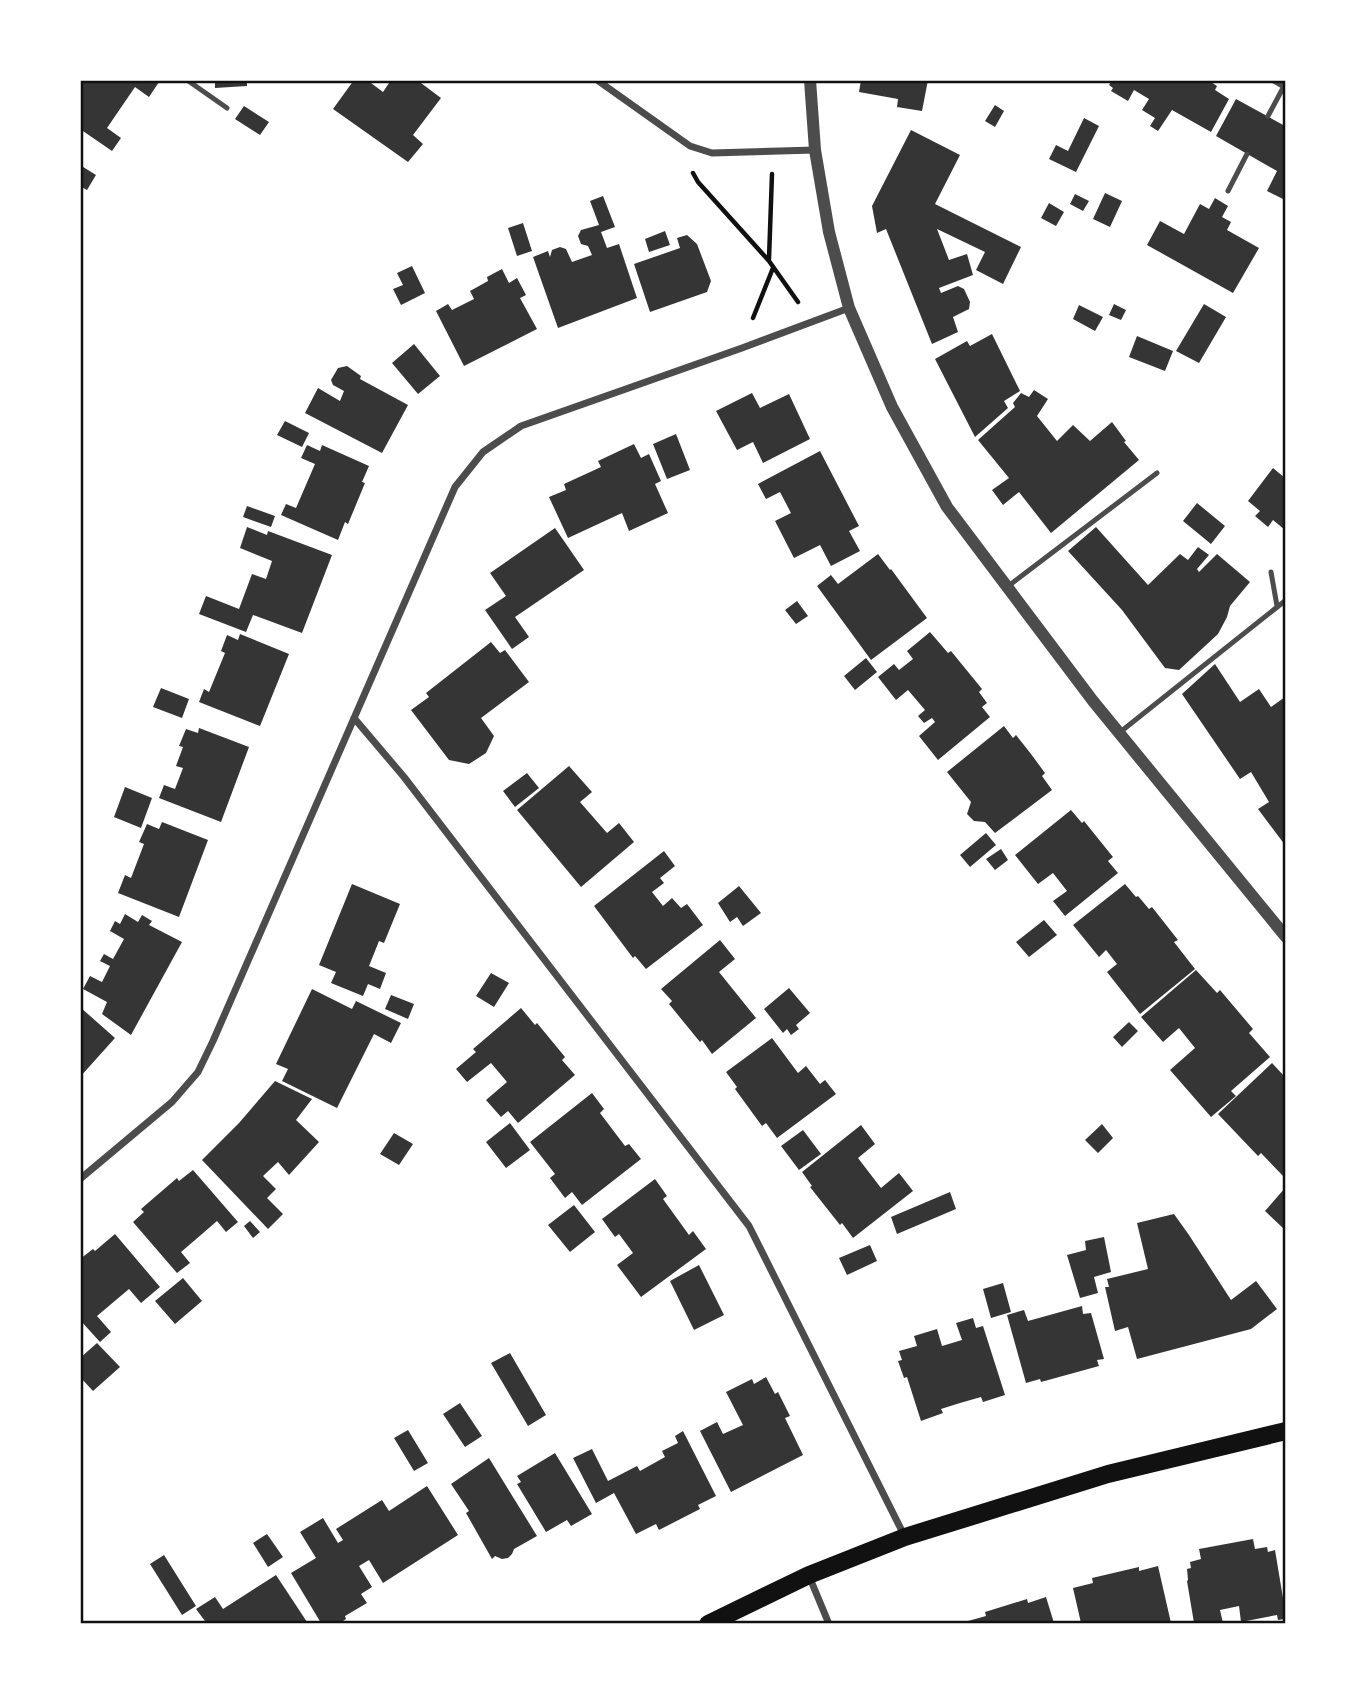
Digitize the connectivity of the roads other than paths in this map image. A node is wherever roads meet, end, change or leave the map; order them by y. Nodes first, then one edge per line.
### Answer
1 (187, 80) edge
2 (597, 80) edge
3 (810, 80) edge
4 (1274, 80) edge
5 (1285, 86) edge
6 (228, 108) dead end
7 (1268, 116) dead end
8 (815, 150) junction
9 (1247, 154) dead end
10 (1228, 191) dead end
11 (849, 308) junction
12 (1157, 473) dead end
13 (1271, 572) dead end
14 (1007, 587) junction
15 (1286, 600) edge
16 (1277, 606) junction
17 (354, 718) junction
18 (1119, 733) junction
19 (1286, 937) edge
20 (80, 1179) edge
21 (1286, 1431) edge
22 (905, 1537) junction
23 (808, 1575) junction
24 (708, 1623) edge
25 (829, 1623) edge

1 - 6 lane
2 - 8 street
3 - 8 street
4 - 5 street
5 - 7 lane
8 - 11 street
9 - 10 lane
11 - 14 street
11 - 17 street
12 - 14 lane
13 - 16 lane
14 - 18 street
15 - 16 lane
16 - 18 lane
17 - 20 street
17 - 22 street
18 - 19 street
21 - 22 main road
22 - 23 main road
23 - 24 main road
23 - 25 street

